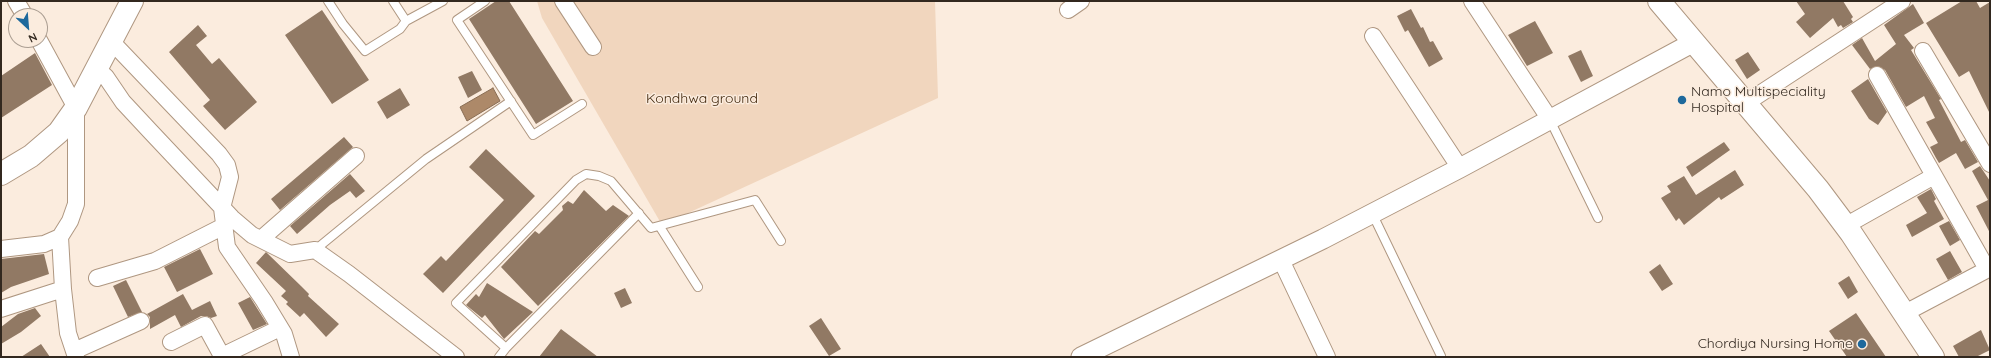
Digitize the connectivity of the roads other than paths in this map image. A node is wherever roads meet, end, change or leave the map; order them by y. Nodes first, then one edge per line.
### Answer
1 (132, 1) edge
2 (328, 1) edge
3 (393, 1) edge
4 (442, 1) edge
5 (485, 1) edge
6 (563, 1) edge
7 (1472, 1) edge
8 (1659, 1) edge
9 (1902, 1) edge
10 (406, 21) junction
11 (1373, 36) dead end
12 (111, 41) junction
13 (1694, 42) junction
14 (593, 47) dead end
15 (43, 48) edge
16 (1923, 51) dead end
17 (97, 69) junction
18 (1877, 74) dead end
19 (511, 101) junction
20 (1746, 103) junction
21 (582, 104) dead end
22 (76, 108) junction
23 (1550, 118) junction
24 (356, 156) dead end
25 (1990, 164) edge
26 (1460, 168) junction
27 (1, 174) edge
28 (1934, 176) junction
29 (222, 208) junction
30 (1372, 212) junction
31 (639, 214) junction
32 (1598, 218) dead end
33 (224, 226) junction
34 (1845, 226) junction
35 (660, 227) junction
36 (60, 237) junction
37 (260, 239) junction
38 (782, 241) dead end
39 (1, 249) edge
40 (315, 250) junction
41 (1280, 260) junction
42 (1988, 268) edge
43 (97, 278) dead end
44 (698, 287) dead end
45 (63, 289) junction
46 (1, 309) edge
47 (1905, 313) junction
48 (141, 321) dead end
49 (280, 328) junction
50 (171, 342) dead end
51 (506, 348) junction
52 (75, 354) edge
53 (1928, 355) edge
54 (1441, 356) edge
55 (291, 357) edge
56 (456, 357) edge
57 (499, 357) edge
58 (1081, 357) edge
59 (1327, 357) edge

1 - 12 main road
2 - 10 lane
3 - 10 lane
4 - 10 lane
5 - 19 lane
6 - 14 street
7 - 23 street
8 - 13 main road
9 - 20 street
11 - 26 street
12 - 17 main road
12 - 29 street
13 - 20 main road
13 - 23 street
15 - 22 street
16 - 25 street
17 - 22 main road
17 - 29 street
18 - 28 street
19 - 21 lane
19 - 40 lane
20 - 34 main road
22 - 27 main road
22 - 36 street
23 - 26 street
23 - 32 lane
24 - 37 street
26 - 30 street
28 - 34 street
28 - 42 street
29 - 33 street
29 - 37 street
30 - 41 street
30 - 54 lane
31 - 35 lane
31 - 51 lane
31 - 51 lane
33 - 43 street
33 - 49 street
34 - 47 main road
35 - 38 lane
35 - 44 lane
36 - 39 street
36 - 45 street
37 - 40 street
40 - 56 street
41 - 58 street
41 - 59 street
42 - 47 street
45 - 46 street
45 - 52 street
47 - 53 main road
48 - 52 street
49 - 50 street
49 - 55 street
51 - 57 lane

